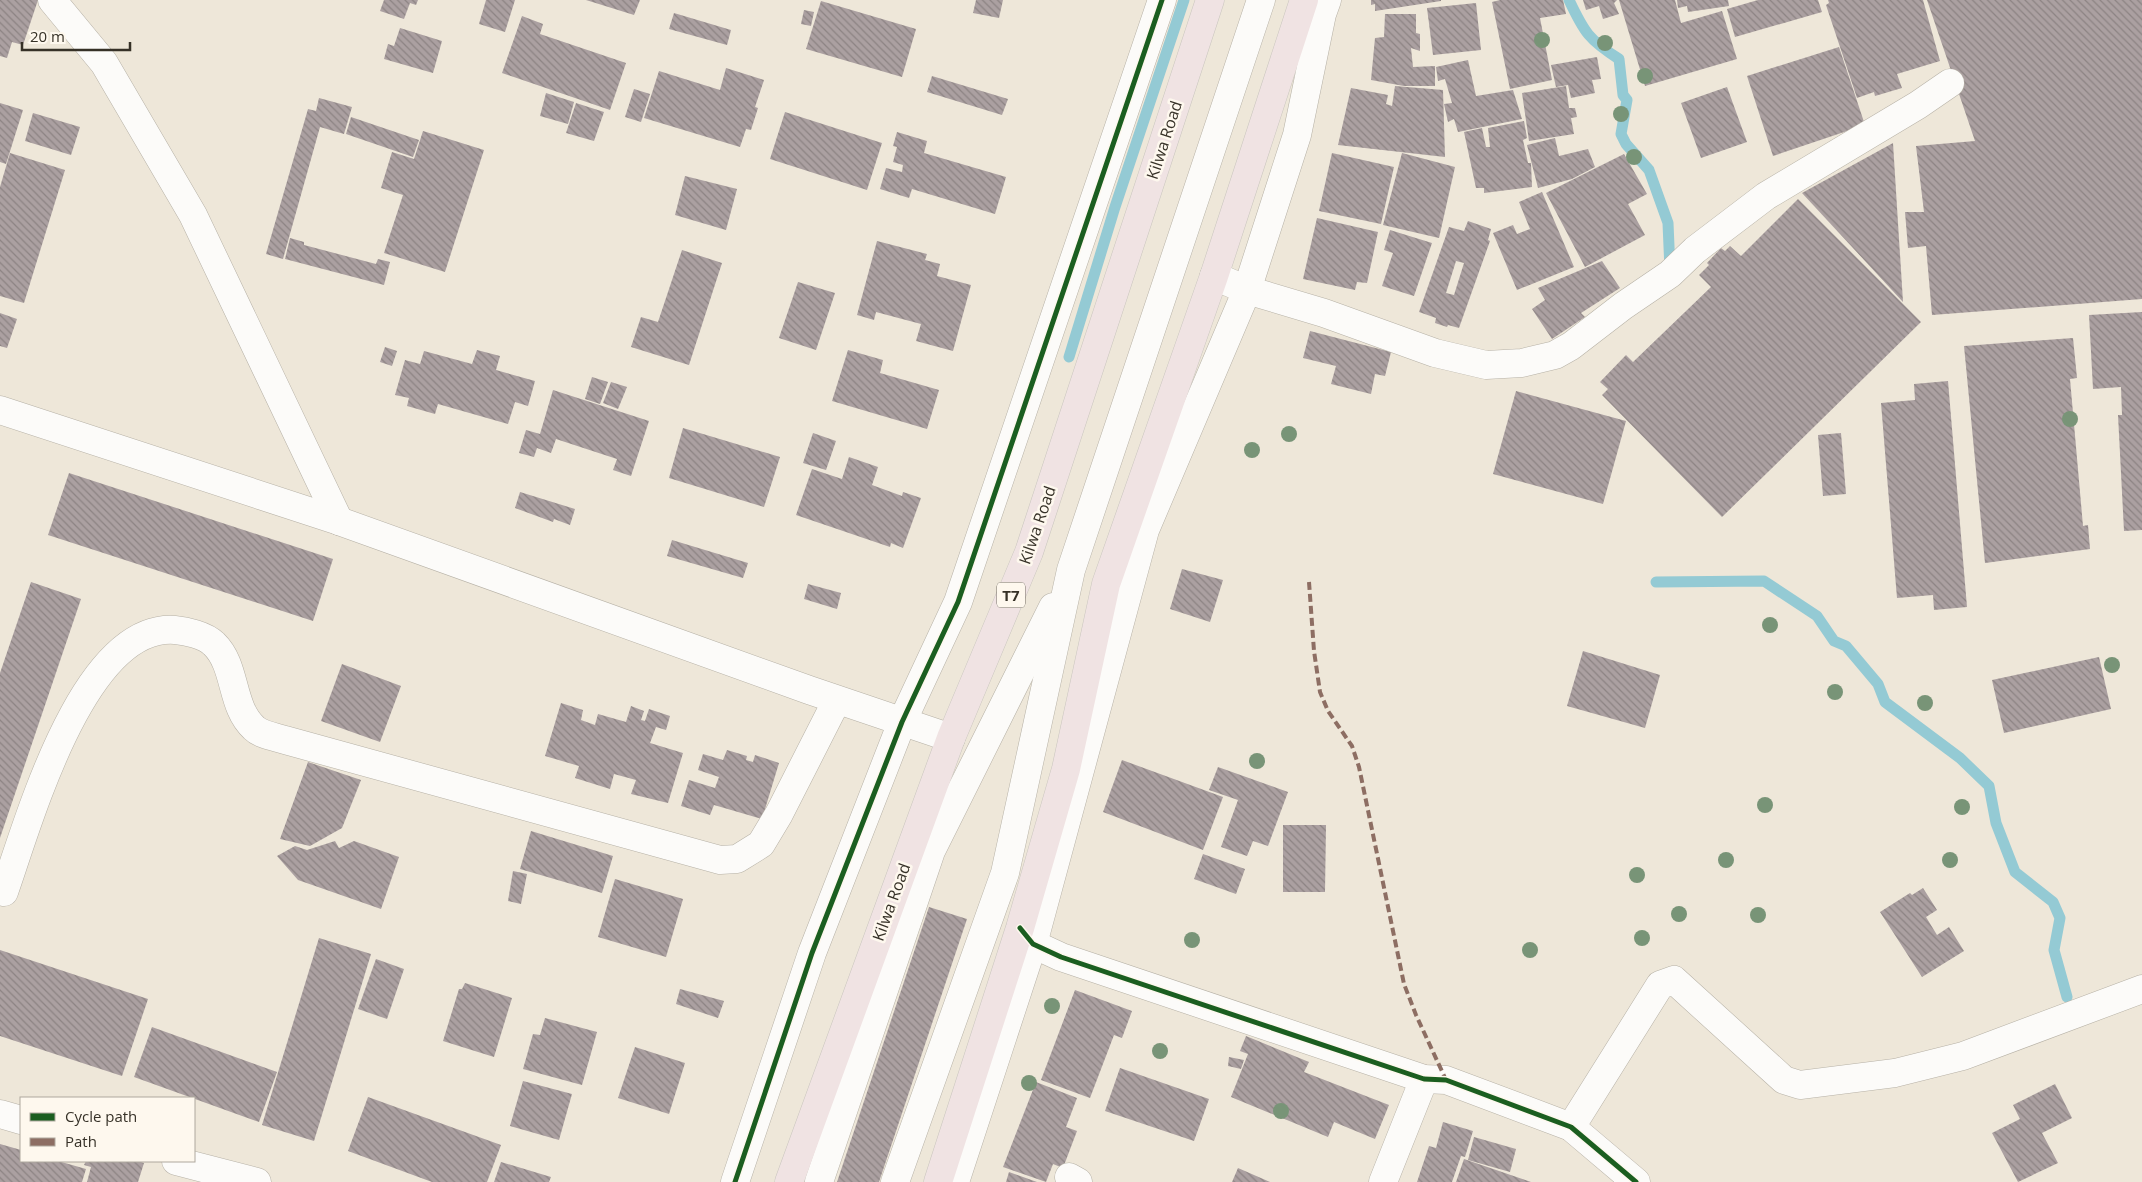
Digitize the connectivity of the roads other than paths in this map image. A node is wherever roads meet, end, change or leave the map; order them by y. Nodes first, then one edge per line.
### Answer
1 (52, 0) edge
2 (1162, 0) edge
3 (1210, 0) edge
4 (1261, 0) edge
5 (1304, 0) edge
6 (1327, 0) edge
7 (1950, 83) dead end
8 (1214, 276) junction
9 (1247, 290) junction
10 (0, 410) edge
11 (339, 521) junction
12 (1071, 570) junction
13 (837, 700) junction
14 (902, 722) junction
15 (951, 738) junction
16 (4, 892) dead end
17 (1026, 936) junction
18 (2142, 989) edge
19 (1424, 1079) junction
20 (0, 1114) edge
21 (20, 1120) edge
22 (1571, 1127) junction
23 (180, 1162) edge
24 (257, 1182) edge
25 (735, 1182) edge
26 (789, 1182) edge
27 (819, 1182) edge
28 (894, 1182) edge
29 (938, 1182) edge
30 (955, 1182) edge
31 (1383, 1182) edge
32 (1636, 1182) edge

1 - 11 street
2 - 14 street
3 - 15 highway, Kilwa Road / T7
4 - 12 street
5 - 8 highway
6 - 9 street
7 - 9 street
8 - 9 street
8 - 17 highway
9 - 17 street
10 - 11 street
11 - 13 street
12 - 27 street
12 - 28 street
13 - 14 street
13 - 16 street
14 - 15 street
14 - 25 street
15 - 26 highway, Kilwa Road / T7
17 - 19 street
17 - 29 highway
17 - 30 street
18 - 22 street
19 - 22 street
19 - 31 street
20 - 21 street
22 - 32 street
23 - 24 street

